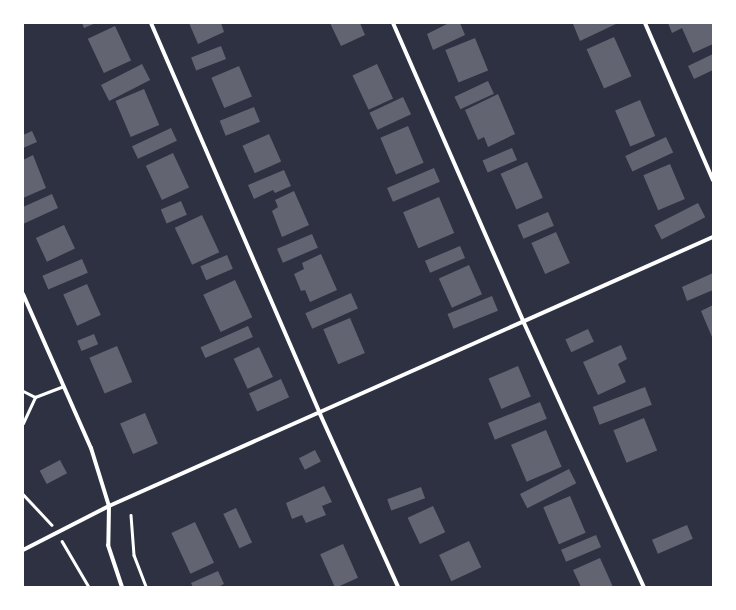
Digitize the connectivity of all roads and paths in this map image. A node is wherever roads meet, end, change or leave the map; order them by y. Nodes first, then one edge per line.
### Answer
1 (151, 23) edge
2 (393, 23) edge
3 (645, 23) edge
4 (713, 180) edge
5 (713, 237) edge
6 (23, 294) edge
7 (524, 323) junction
8 (63, 386) junction
9 (23, 391) edge
10 (35, 397) junction
11 (320, 414) junction
12 (23, 422) edge
13 (109, 506) junction
14 (131, 515) dead end
15 (23, 550) edge
16 (122, 587) edge
17 (146, 587) edge
18 (398, 587) edge
19 (644, 587) edge

1 - 11 street
2 - 7 street
3 - 4 street
5 - 7 street
6 - 8 street
7 - 11 street
7 - 19 street
8 - 10 lane
8 - 13 street
9 - 10 lane
10 - 12 lane
11 - 13 street
11 - 18 street
13 - 15 street
13 - 16 street
14 - 17 path

